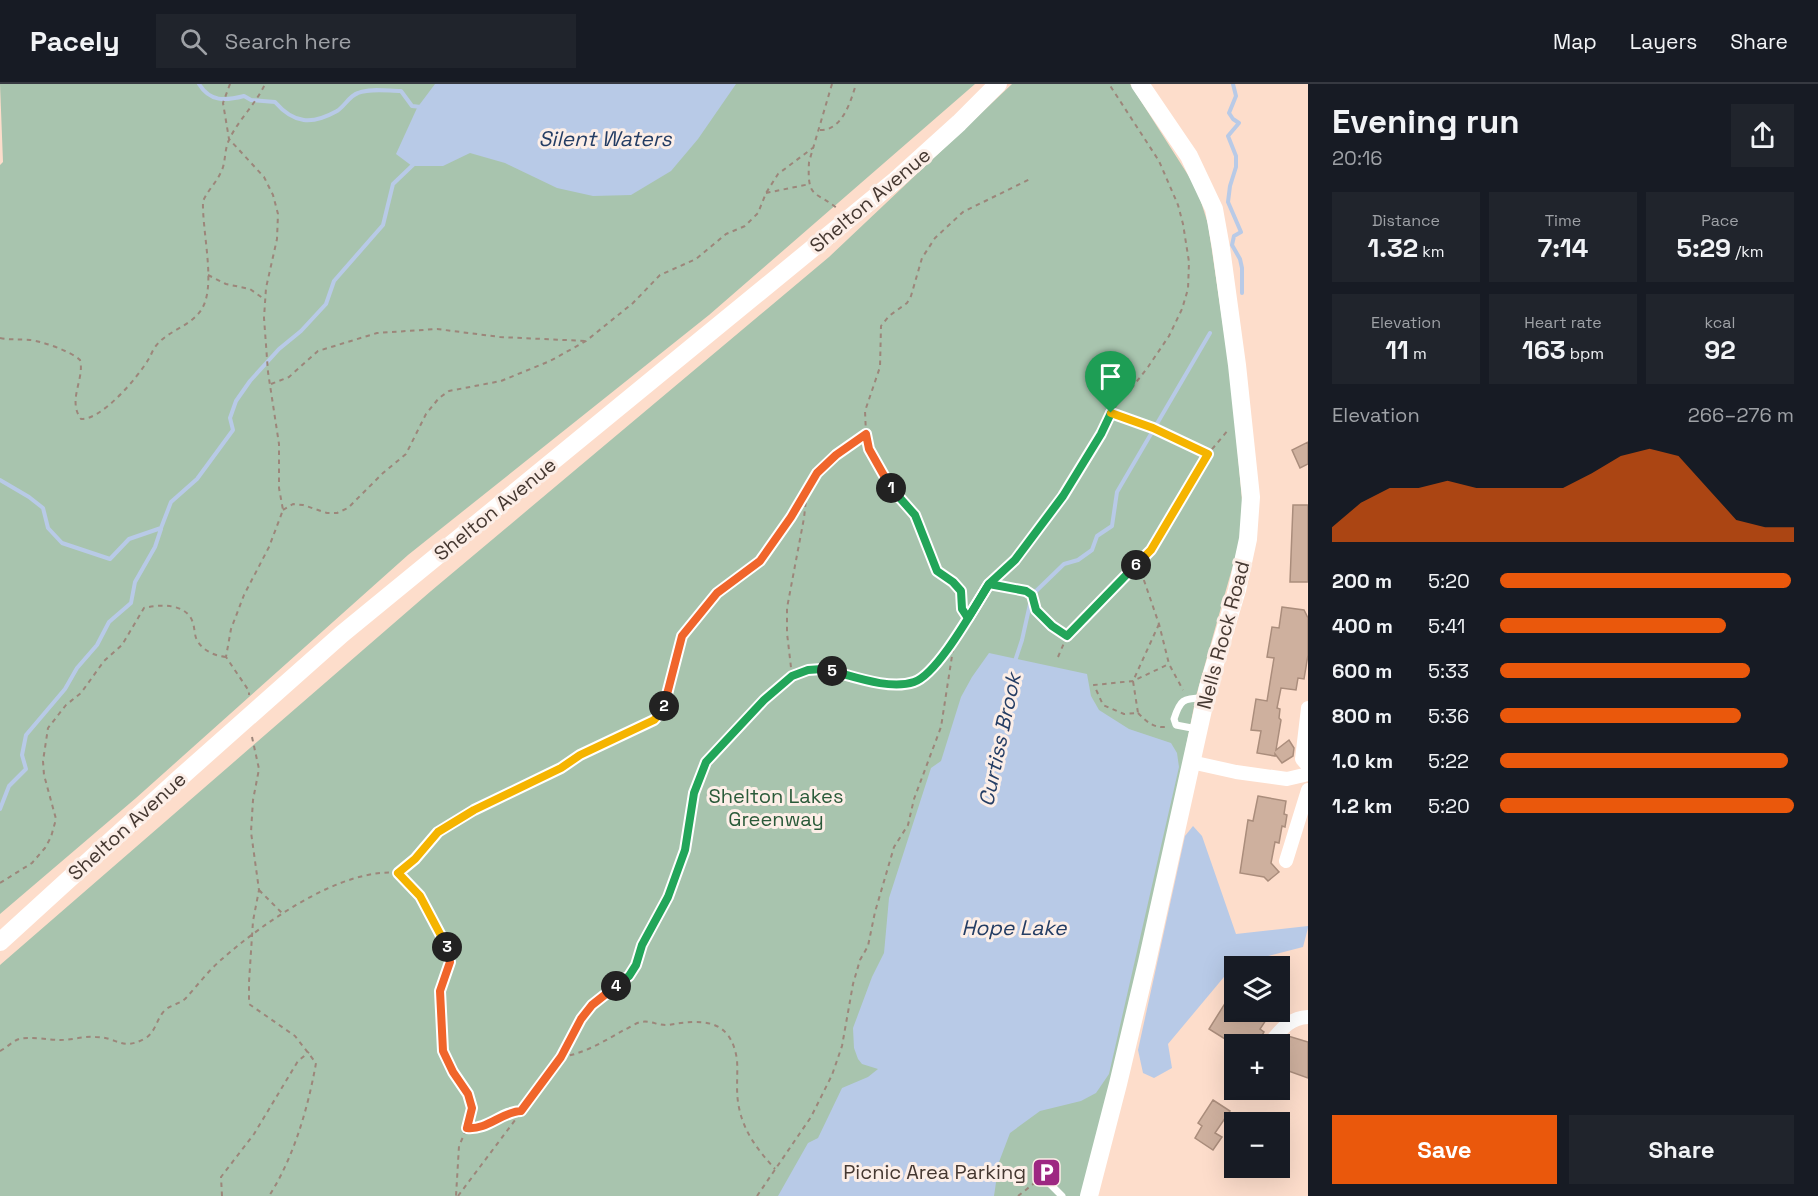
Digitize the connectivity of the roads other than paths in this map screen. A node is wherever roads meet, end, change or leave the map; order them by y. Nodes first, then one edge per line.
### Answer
1 (998, 84) edge
2 (1140, 84) edge
3 (1197, 698) junction
4 (1308, 708) edge
5 (1199, 730) junction
6 (1191, 762) junction
7 (1308, 766) edge
8 (1308, 774) edge
9 (1308, 790) edge
10 (1286, 861) dead end
11 (0, 942) edge
12 (1308, 1017) edge
13 (1278, 1034) edge
14 (1045, 1174) road end
15 (1062, 1196) edge
16 (1089, 1196) edge

1 - 11 main road, Shelton Avenue
2 - 3 main road, Nells Rock Road
3 - 5 main road, Nells Rock Road
3 - 5 lane
4 - 7 street
5 - 6 main road, Nells Rock Road
6 - 8 street
6 - 16 main road, Nells Rock Road
9 - 10 street
12 - 13 street
14 - 15 lane

